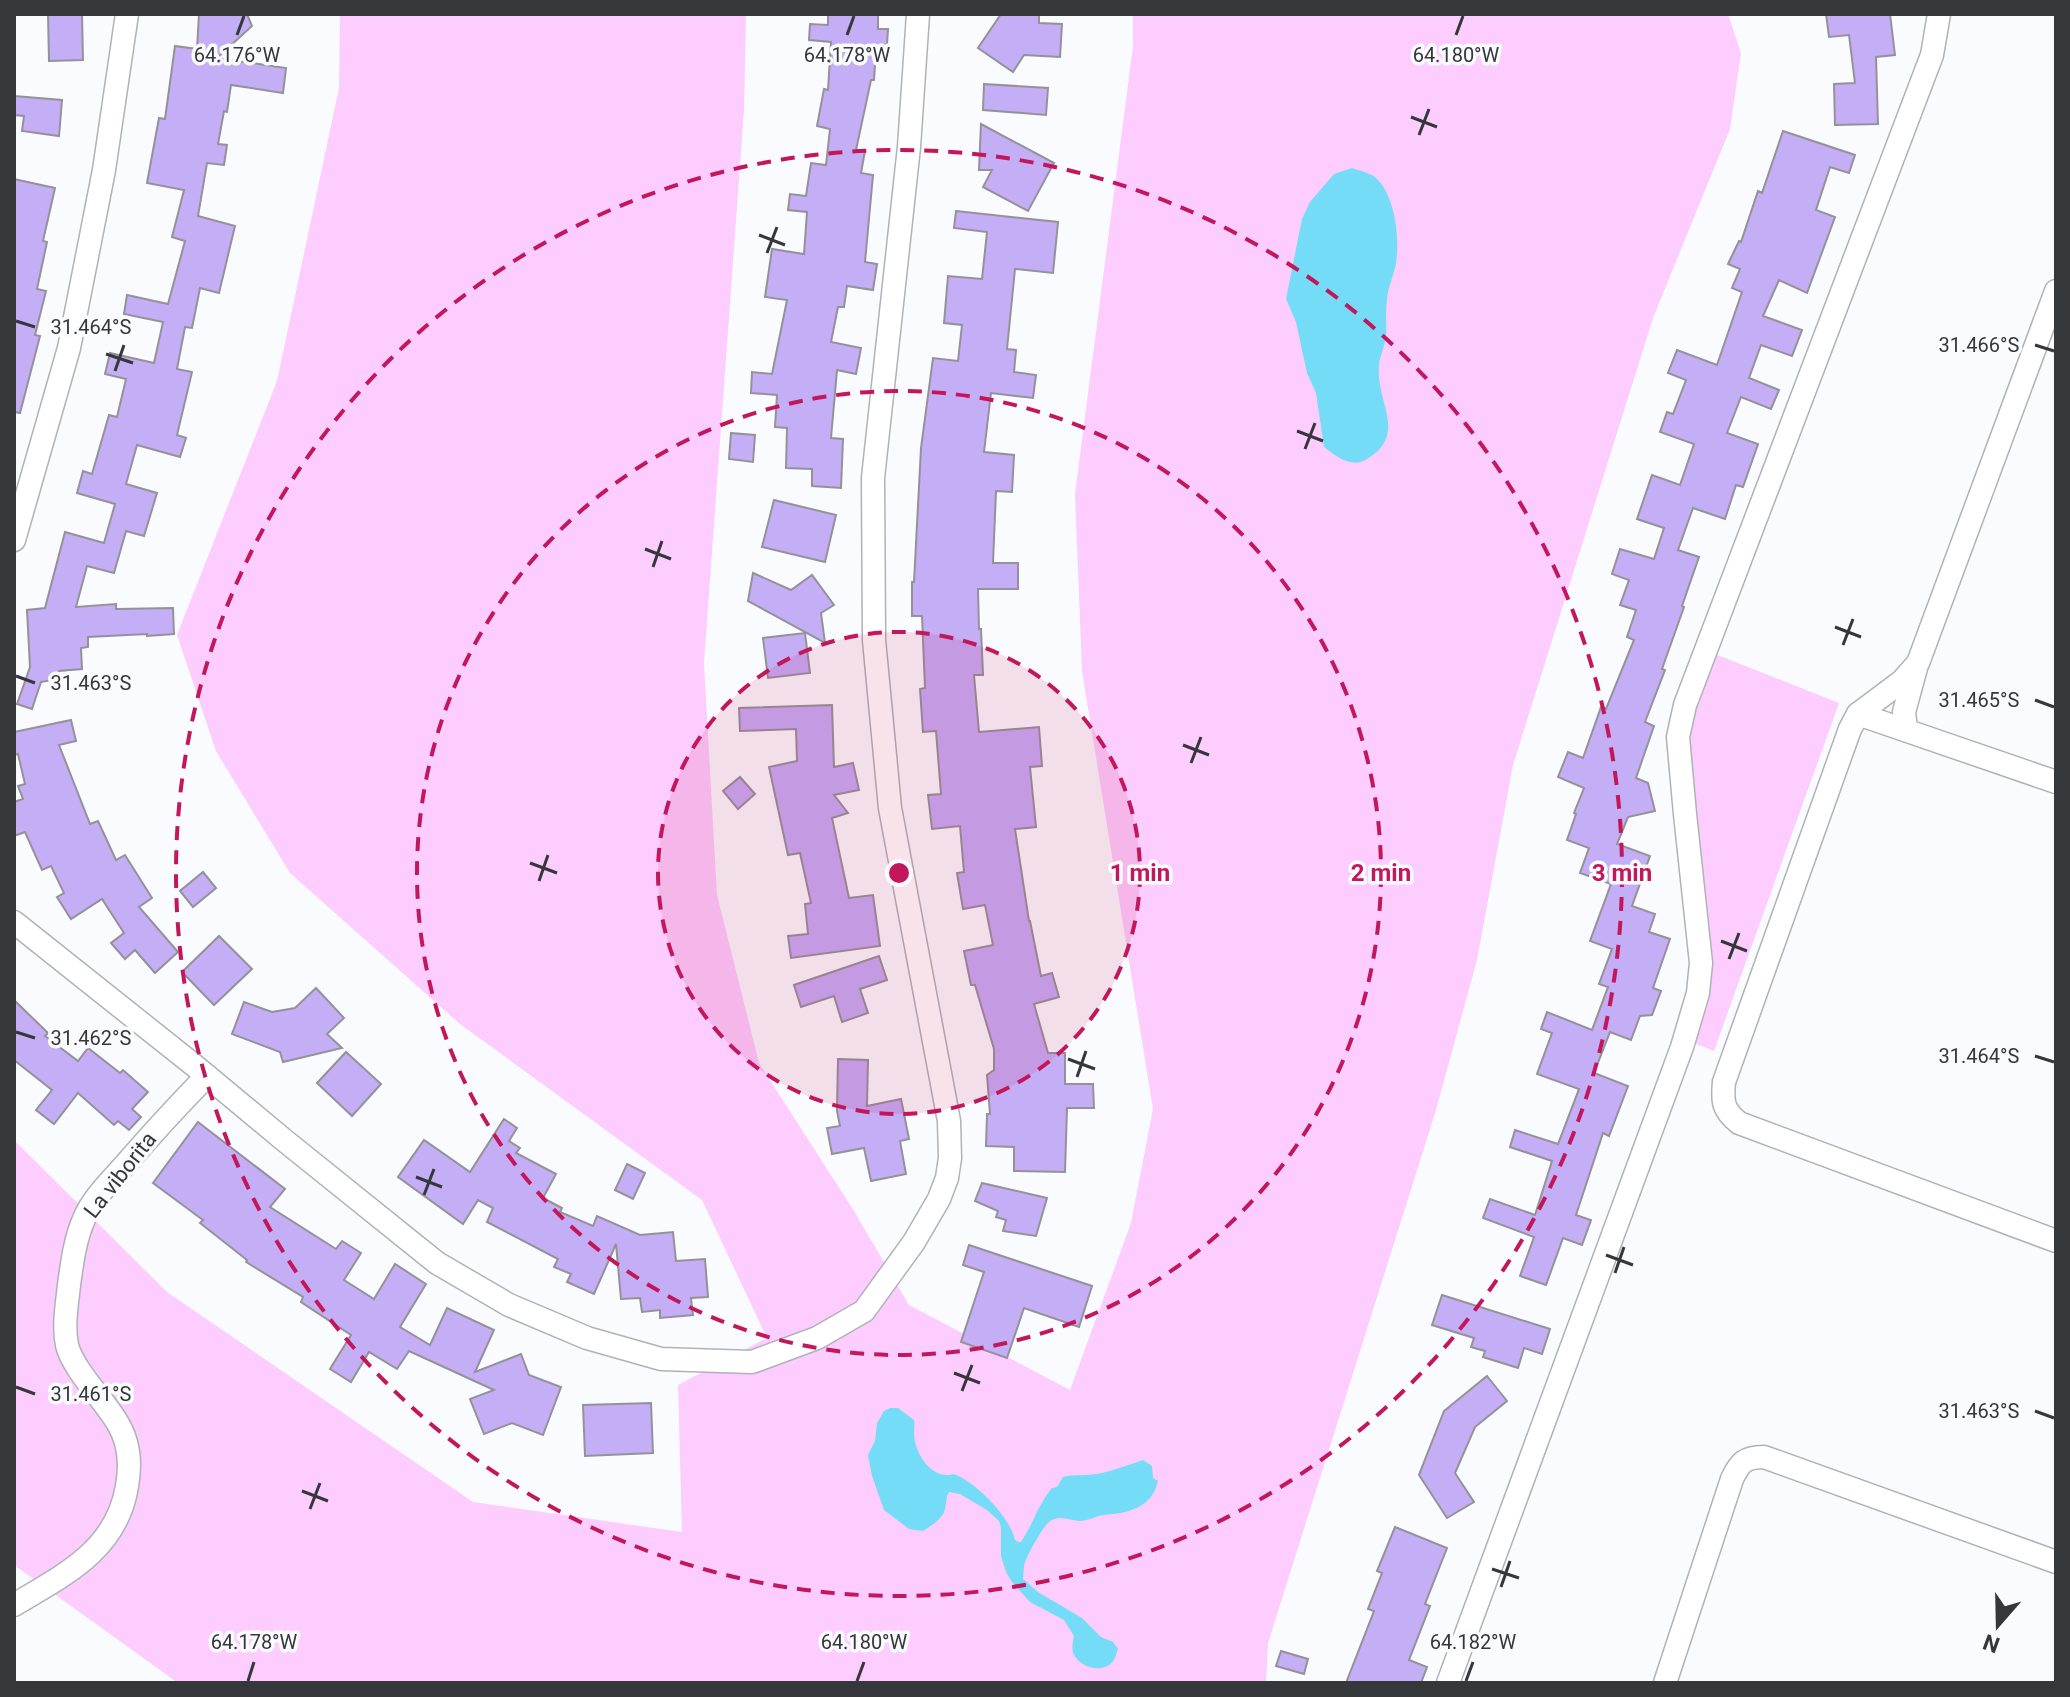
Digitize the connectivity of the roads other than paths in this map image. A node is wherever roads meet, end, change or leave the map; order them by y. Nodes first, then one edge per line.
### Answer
1 (127, 14) edge
2 (918, 14) edge
3 (1939, 14) edge
4 (2056, 291) edge
5 (14, 540) edge
6 (1918, 663) junction
7 (1858, 714) junction
8 (1906, 729) junction
9 (2056, 782) edge
10 (14, 922) edge
11 (207, 1076) junction
12 (2056, 1241) edge
13 (2056, 1562) edge
14 (14, 1605) edge
15 (1448, 1683) edge
16 (1665, 1683) edge

1 - 5 street
2 - 11 street
3 - 15 street
4 - 6 street
6 - 7 street
6 - 8 street
7 - 8 street
7 - 12 street
8 - 9 street
10 - 11 street
11 - 14 street, La viborita
13 - 16 street

